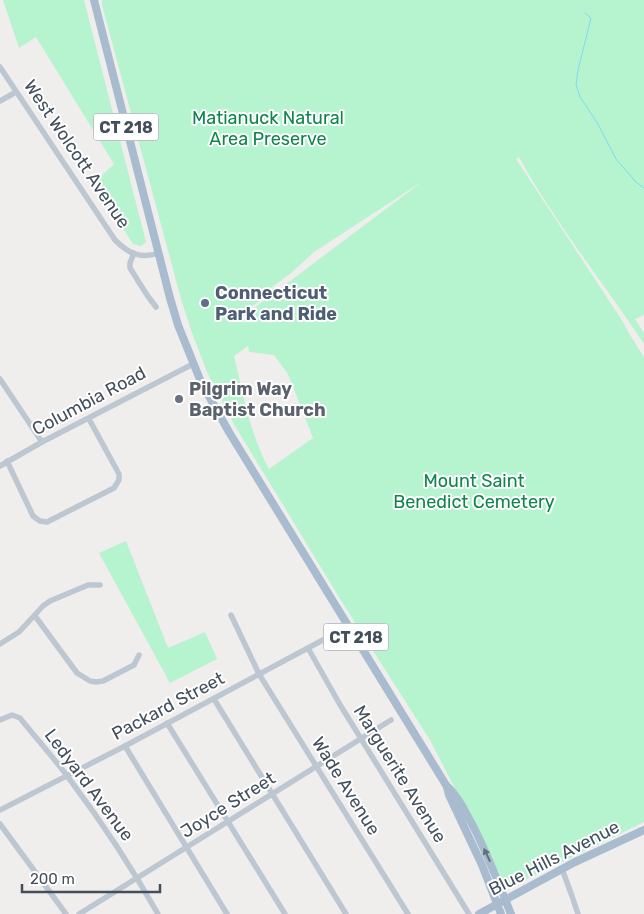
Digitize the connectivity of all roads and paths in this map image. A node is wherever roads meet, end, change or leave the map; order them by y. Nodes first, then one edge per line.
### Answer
1 (94, 0) edge
2 (0, 67) edge
3 (16, 92) junction
4 (0, 101) edge
5 (134, 253) junction
6 (159, 253) junction
7 (156, 307) dead end
8 (194, 364) junction
9 (0, 379) edge
10 (89, 418) junction
11 (42, 442) junction
12 (8, 461) junction
13 (0, 466) edge
14 (100, 585) dead end
15 (231, 615) dead end
16 (35, 616) junction
17 (349, 626) junction
18 (0, 644) edge
19 (308, 648) junction
20 (139, 655) dead end
21 (259, 674) junction
22 (214, 698) junction
23 (0, 720) edge
24 (391, 720) dead end
25 (167, 723) junction
26 (362, 740) junction
27 (125, 746) junction
28 (317, 767) junction
29 (67, 776) junction
30 (446, 785) junction
31 (273, 794) junction
32 (0, 810) edge
33 (228, 822) junction
34 (0, 824) edge
35 (644, 830) edge
36 (187, 847) junction
37 (562, 869) junction
38 (138, 878) junction
39 (506, 899) junction
40 (497, 903) junction
41 (66, 914) edge
42 (79, 914) edge
43 (158, 914) edge
44 (227, 914) edge
45 (286, 914) edge
46 (346, 914) edge
47 (408, 914) edge
48 (469, 914) edge
49 (479, 914) edge
50 (502, 914) edge
51 (511, 914) edge
52 (578, 914) edge

1 - 6 main road, CT 218
2 - 3 street, West Wolcott Avenue
3 - 4 street
3 - 5 street, West Wolcott Avenue
5 - 6 street
5 - 7 street
6 - 8 main road, CT 218
8 - 10 street, Columbia Road
8 - 17 main road, CT 218
9 - 11 street
10 - 11 street, Columbia Road
10 - 12 street
11 - 12 street, Columbia Road
12 - 13 street, Columbia Road
14 - 16 street
15 - 21 street, Wade Avenue
16 - 18 street
16 - 20 street
17 - 19 street, Packard Street
17 - 30 main road, CT 218
19 - 21 street, Packard Street
19 - 26 street, Marguerite Avenue
21 - 22 street, Packard Street
21 - 28 street, Wade Avenue
22 - 25 street, Packard Street
22 - 31 street
23 - 29 street, Ledyard Avenue
24 - 26 street, Joyce Street
25 - 27 street, Packard Street
25 - 33 street
26 - 28 street, Joyce Street
26 - 48 street, Marguerite Avenue
27 - 29 street, Packard Street
27 - 36 street
28 - 31 street, Joyce Street
28 - 47 street, Wade Avenue
29 - 32 street, Packard Street
29 - 38 street, Ledyard Avenue
39 -> 30 main road, CT 218
30 - 40 main road, CT 218
31 - 33 street, Joyce Street
31 - 46 street
33 - 36 street, Joyce Street
33 - 45 street
34 - 41 street
35 - 37 main road, Blue Hills Avenue
36 - 38 street, Joyce Street
36 - 44 street
37 - 39 main road, Blue Hills Avenue
37 - 52 street
38 - 42 street, Joyce Street
38 - 43 street, Ledyard Avenue
39 - 40 main road, Blue Hills Avenue
39 - 51 main road, CT 218
40 - 49 main road, Blue Hills Avenue
40 - 50 main road, CT 218

